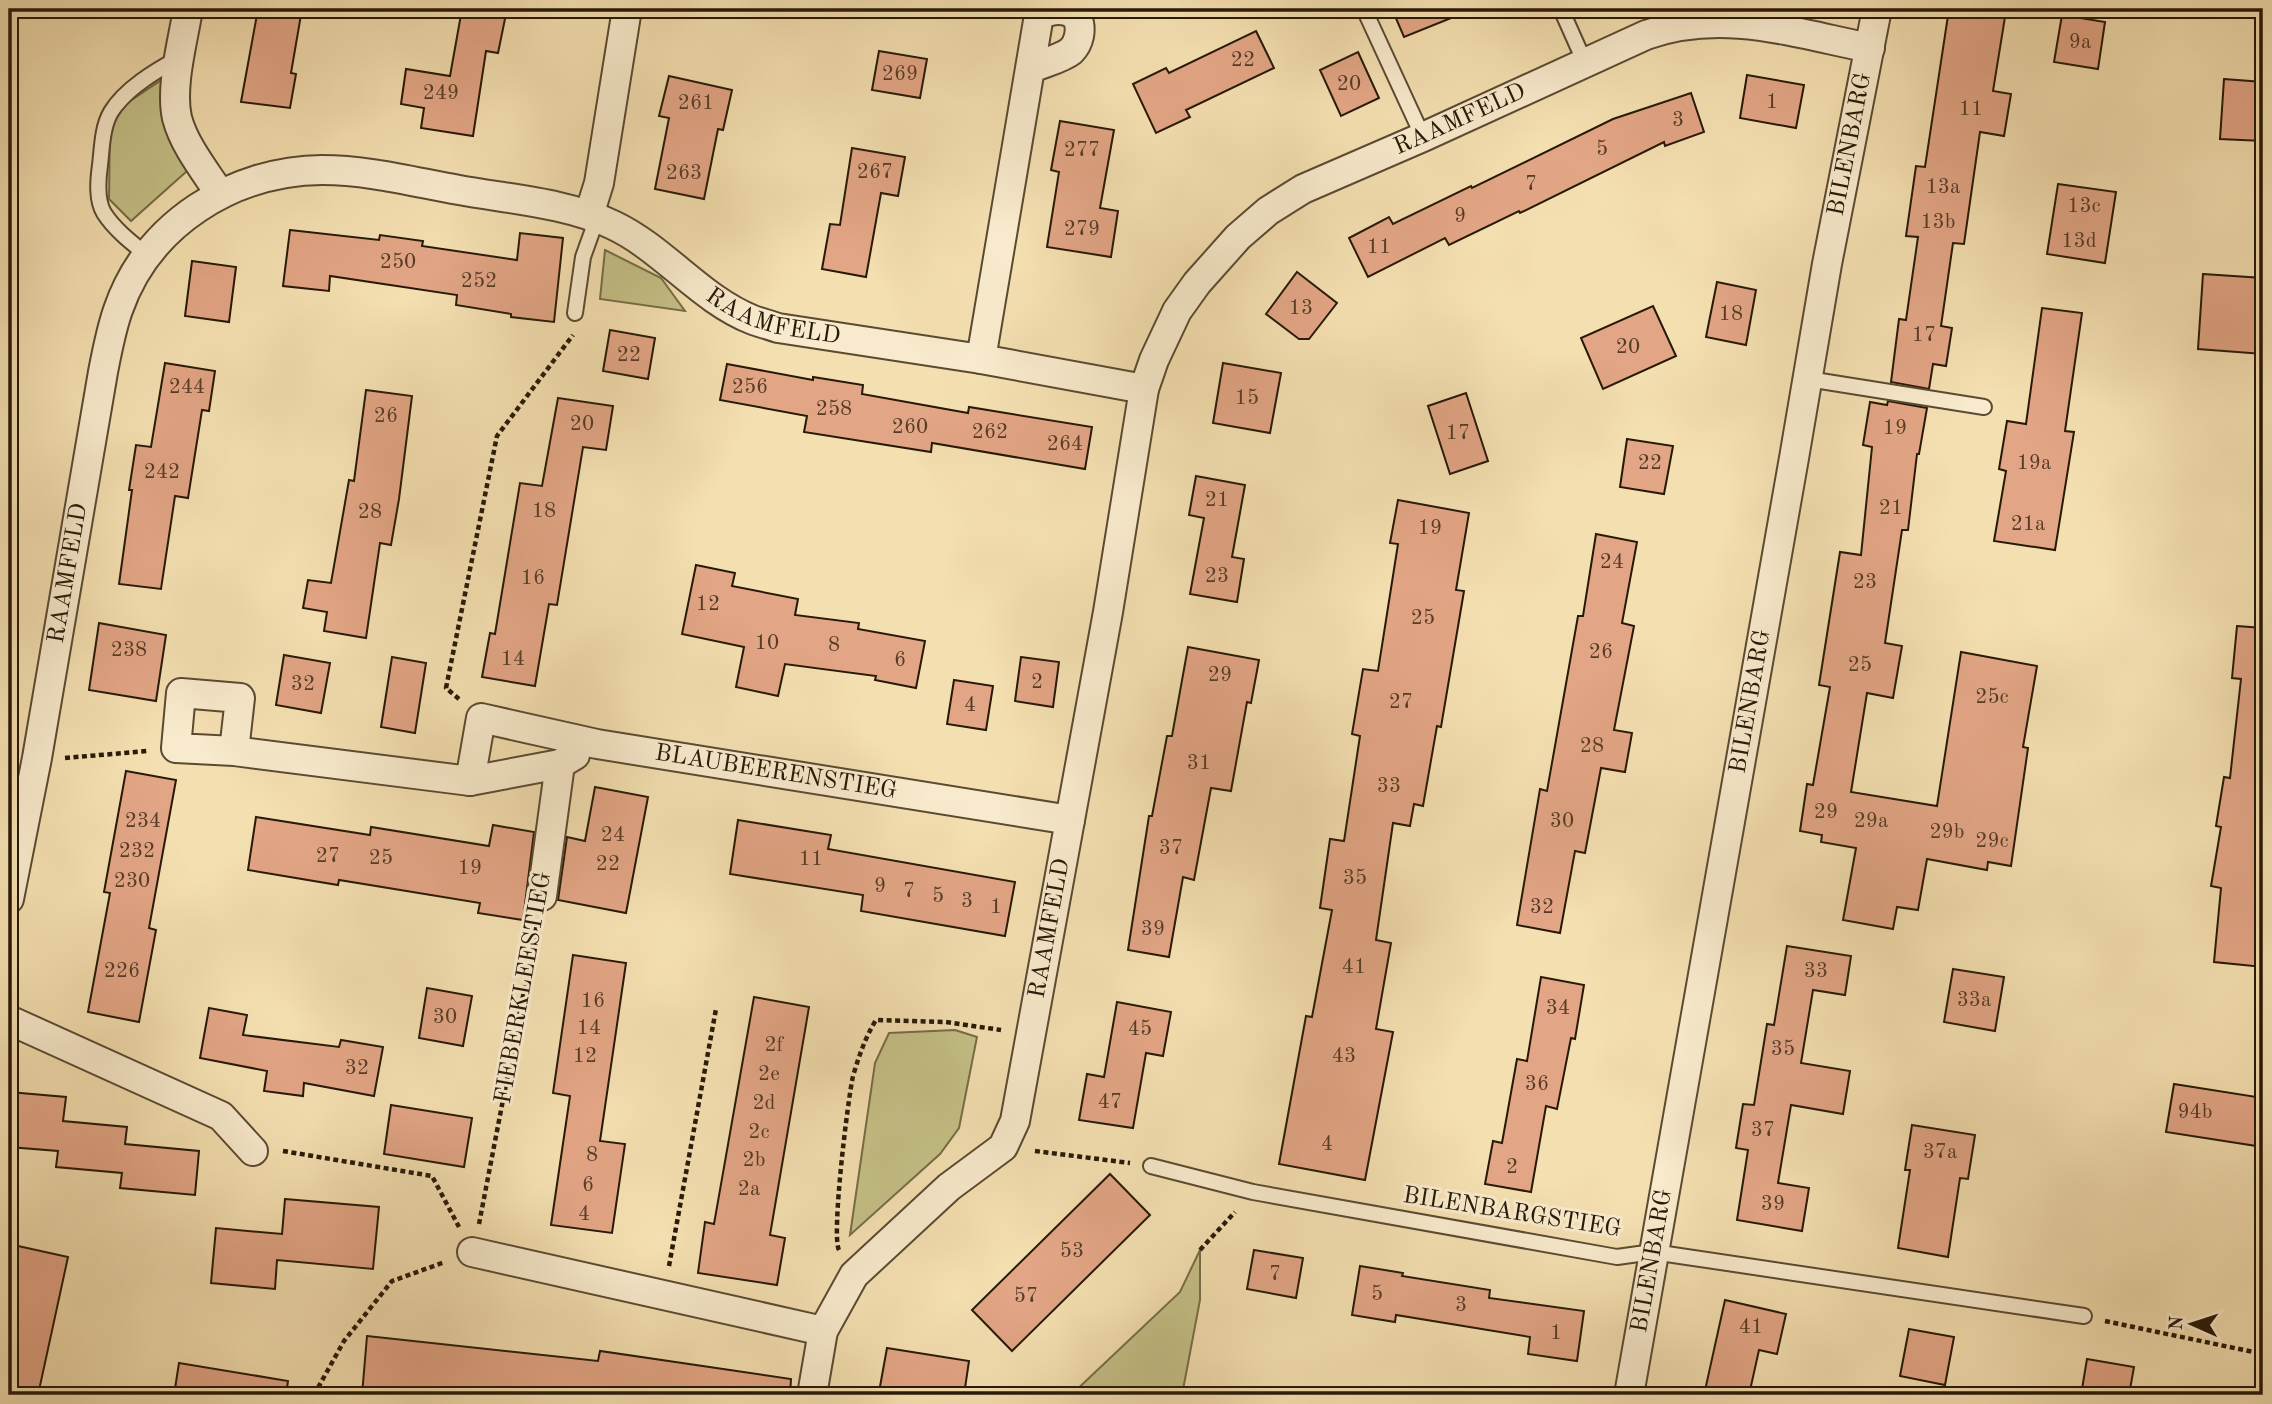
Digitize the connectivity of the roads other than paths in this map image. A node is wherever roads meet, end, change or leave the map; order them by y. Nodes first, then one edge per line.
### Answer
1 (188, 9) edge
2 (627, 9) edge
3 (1364, 9) edge
4 (1561, 9) edge
5 (1877, 9) edge
6 (1870, 48) junction
7 (181, 57) junction
8 (1585, 63) junction
9 (1030, 69) dead end
10 (1423, 137) junction
11 (220, 194) junction
12 (593, 217) junction
13 (147, 255) junction
14 (575, 313) road end
15 (981, 359) junction
16 (1808, 379) junction
17 (1144, 389) junction
18 (1984, 407) dead end
19 (597, 744) junction
20 (234, 751) junction
21 (559, 764) junction
22 (470, 781) junction
23 (1070, 820) junction
24 (542, 896) road end
25 (9, 899) edge
26 (9, 1020) edge
27 (267, 1151) road end
28 (1151, 1166) road end
29 (472, 1252) road end
30 (1653, 1252) junction
31 (2084, 1316) road end
32 (823, 1331) junction
33 (812, 1395) edge
34 (1629, 1395) edge

1 - 7 street
2 - 12 street
3 - 10 lane
4 - 8 lane
5 - 6 street, BILENBARG
6 - 8 street, RAAMFELD
6 - 16 street, BILENBARG
7 - 11 street
7 - 13 lane
8 - 10 street, RAAMFELD
9 - 15 street
10 - 17 street, RAAMFELD
11 - 12 street, RAAMFELD
11 - 13 street, RAAMFELD
12 - 14 lane
12 - 15 street, RAAMFELD
13 - 25 street, RAAMFELD
15 - 17 street, RAAMFELD
16 - 18 lane
16 - 30 street, BILENBARG
17 - 23 street, RAAMFELD
19 - 21 street
19 - 22 street, BLAUBEERENSTIEG
19 - 23 street, BLAUBEERENSTIEG
20 - 20 street
20 - 22 street
21 - 22 street
21 - 24 street, FIEBERKLEESTIEG
23 - 32 street, RAAMFELD
26 - 27 street
28 - 30 lane, BILENBARGSTIEG
29 - 32 street
30 - 31 lane, BILENBARGSTIEG
30 - 34 street, BILENBARG
32 - 33 street

